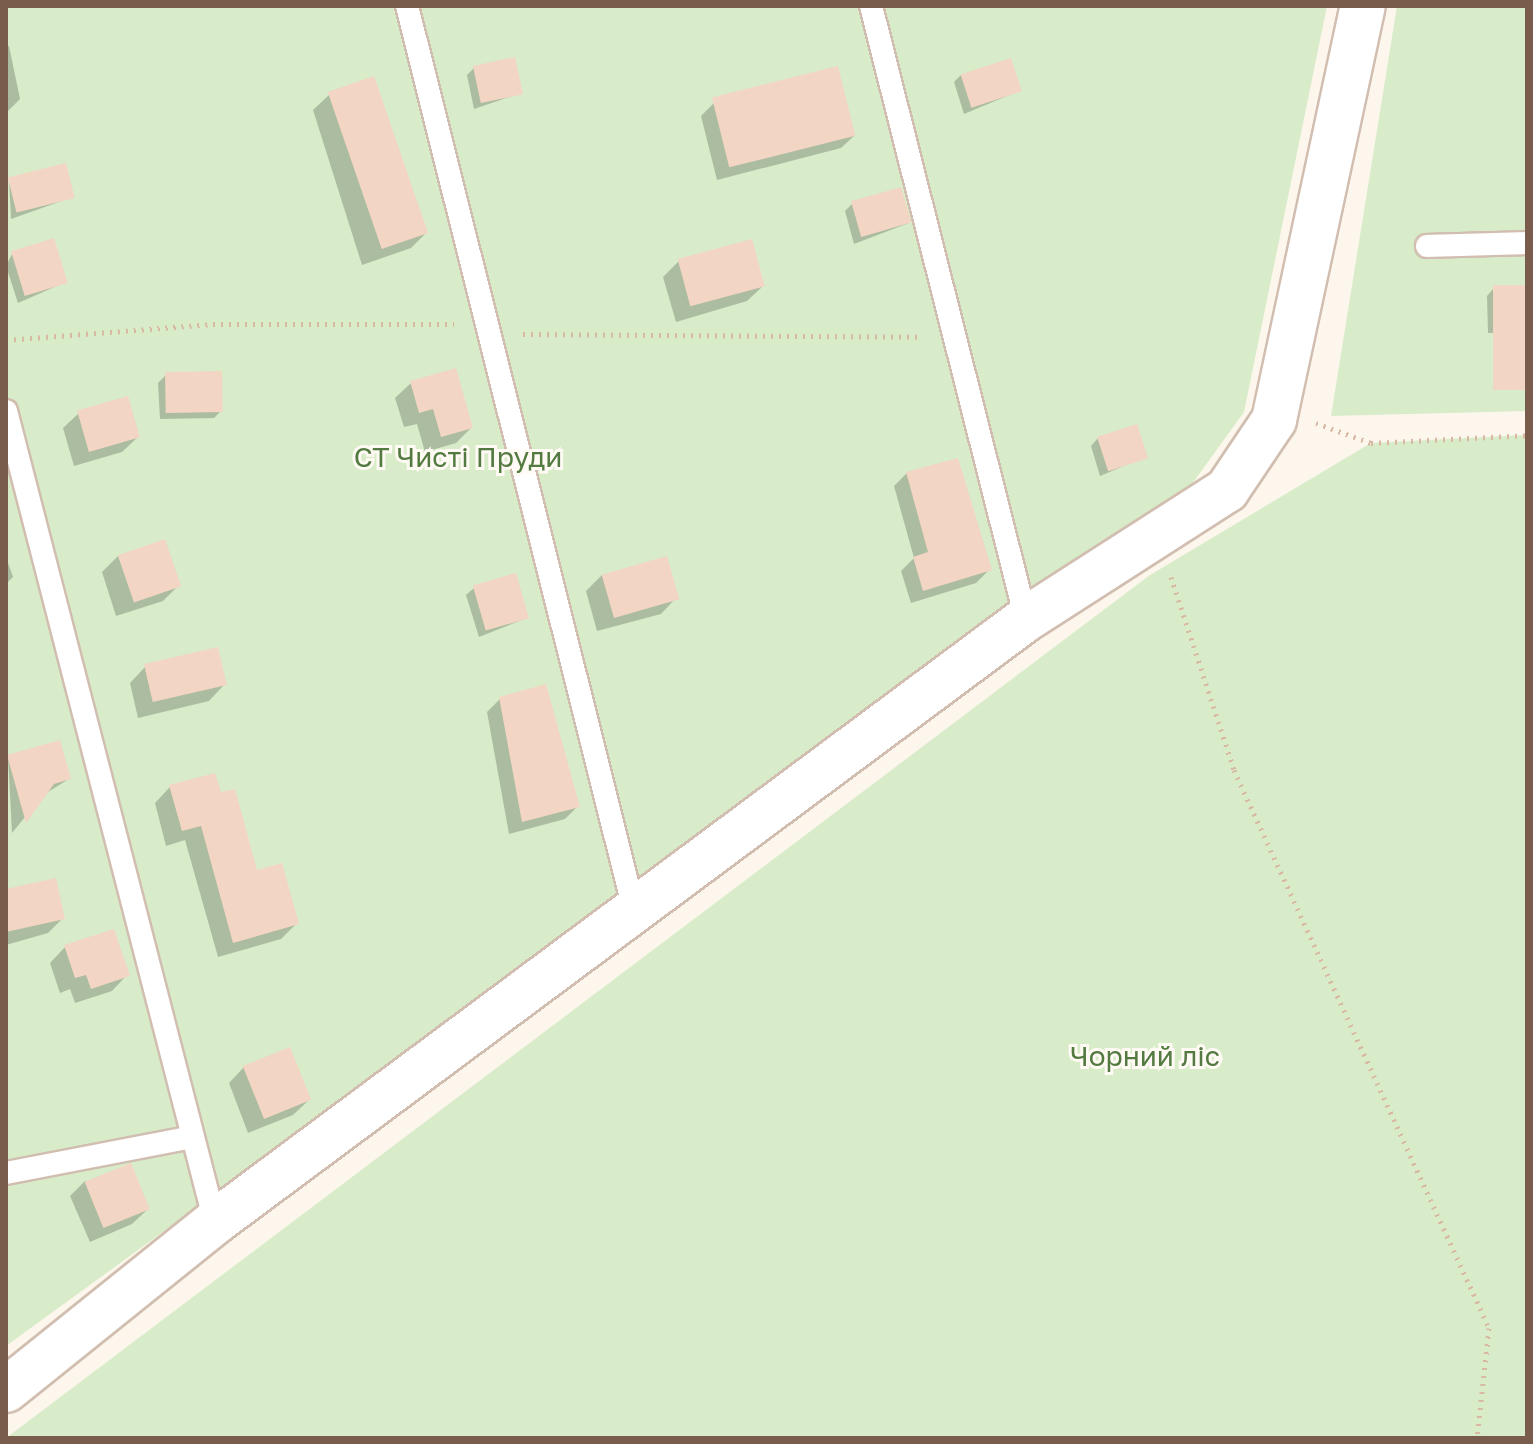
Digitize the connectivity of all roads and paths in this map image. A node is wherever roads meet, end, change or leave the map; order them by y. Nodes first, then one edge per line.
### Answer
1 (407, 6) edge
2 (871, 6) edge
3 (1363, 6) edge
4 (1527, 243) edge
5 (1427, 246) dead end
6 (1276, 409) junction
7 (6, 411) edge
8 (1527, 435) edge
9 (1159, 539) junction
10 (1026, 619) junction
11 (634, 910) junction
12 (193, 1137) junction
13 (6, 1173) edge
14 (215, 1222) junction
15 (6, 1390) edge
16 (1477, 1438) edge

1 - 11 lane
2 - 10 lane
3 - 6 street
4 - 5 lane
6 - 8 path
6 - 9 street
7 - 12 lane
9 - 10 street
9 - 16 path
10 - 11 street
11 - 14 street
12 - 13 lane
12 - 14 lane
14 - 15 street

